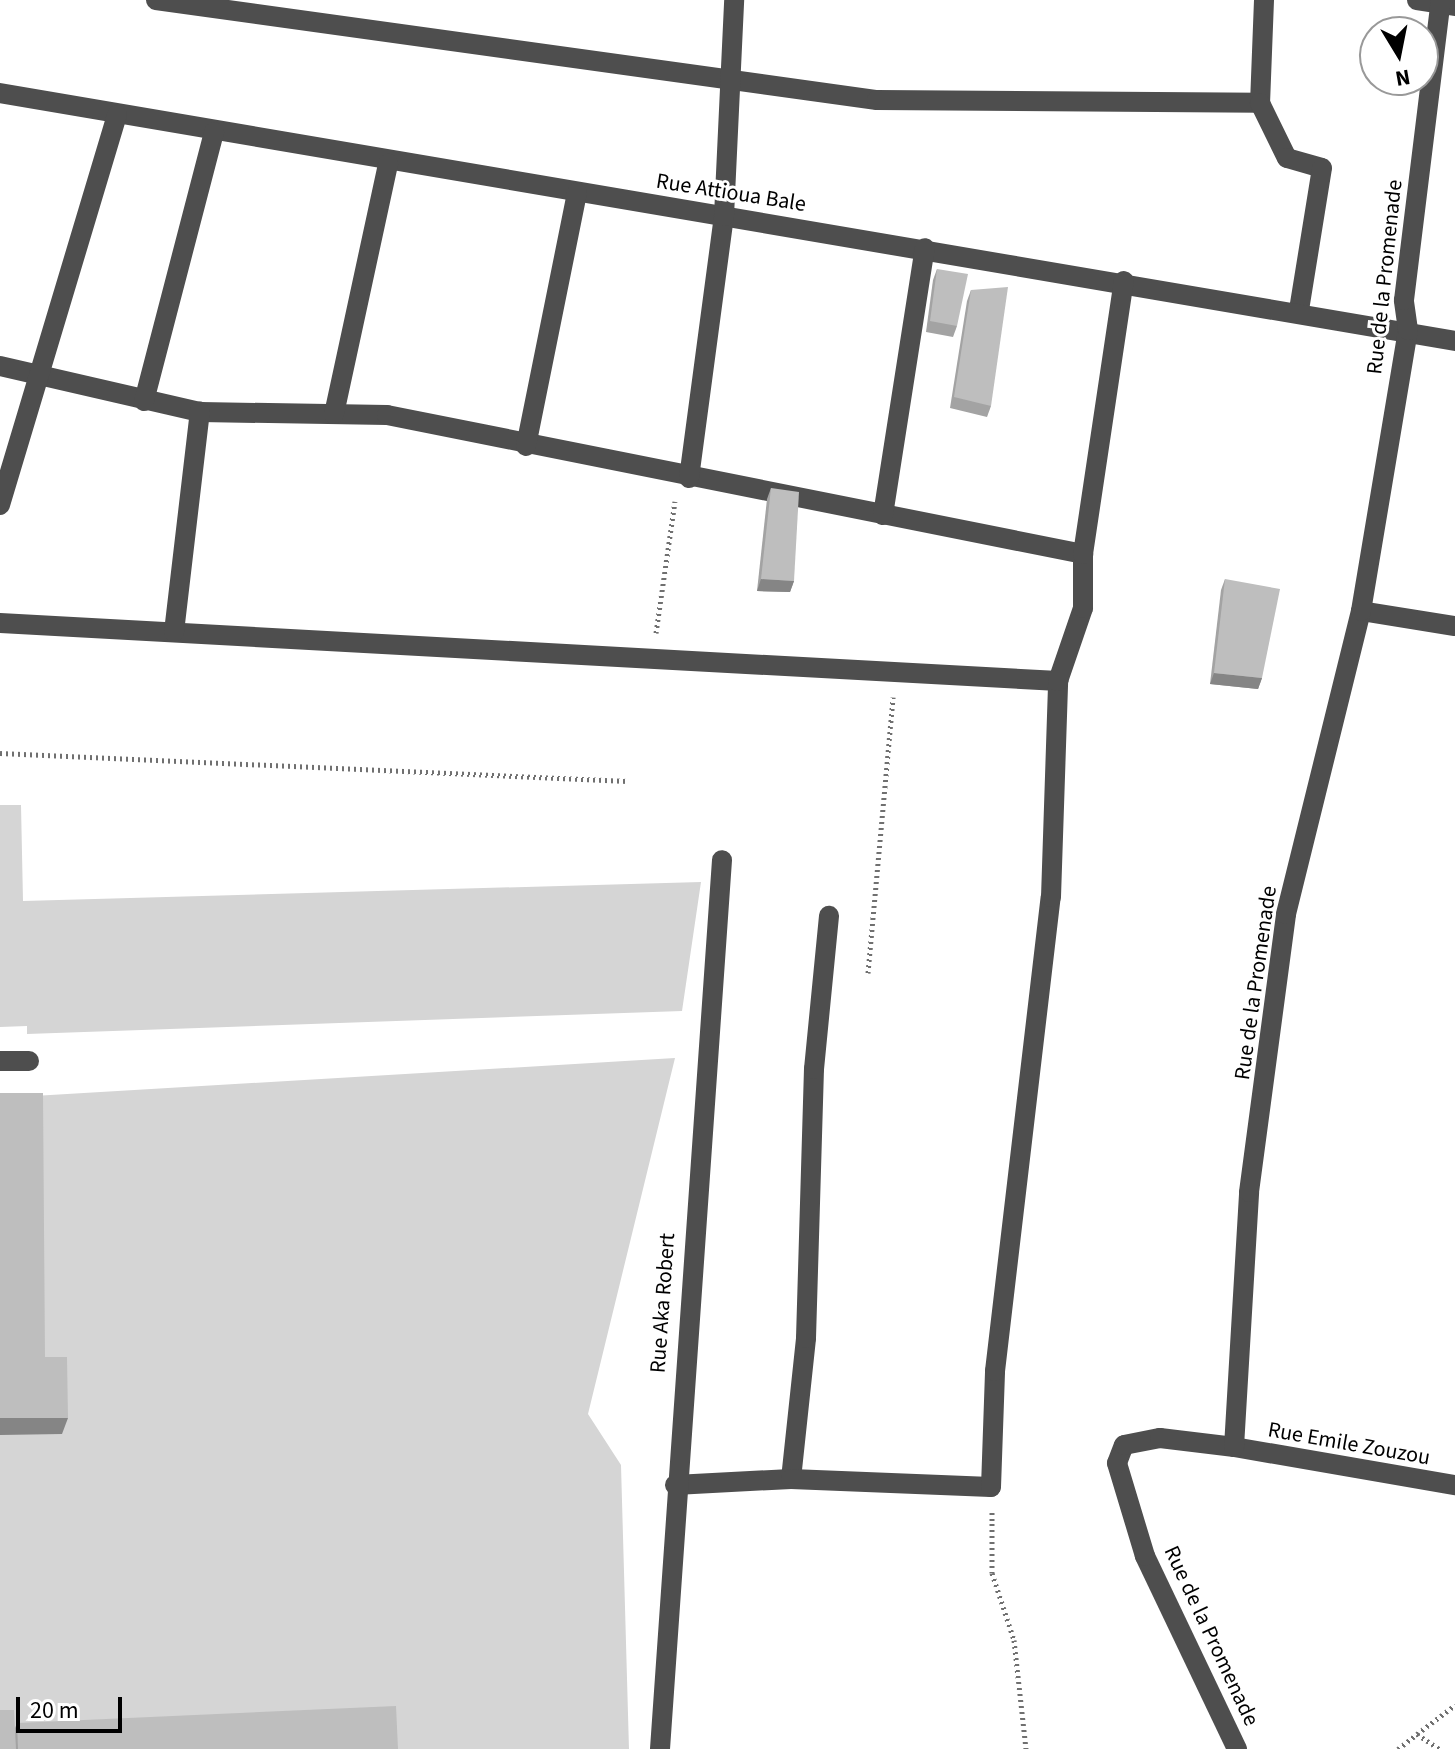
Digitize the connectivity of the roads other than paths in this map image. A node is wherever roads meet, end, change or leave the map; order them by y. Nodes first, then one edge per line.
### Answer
1 (156, 0) edge
2 (734, 0) edge
3 (1264, 0) edge
4 (1417, 0) edge
5 (1445, 3) edge
6 (730, 84) junction
7 (0, 93) edge
8 (1260, 103) junction
9 (117, 115) junction
10 (214, 132) junction
11 (388, 164) junction
12 (577, 193) junction
13 (724, 216) junction
14 (925, 248) junction
15 (1124, 281) junction
16 (1299, 310) junction
17 (1408, 330) junction
18 (1455, 341) edge
19 (0, 366) edge
20 (44, 379) junction
21 (144, 401) junction
22 (200, 412) junction
23 (334, 414) junction
24 (526, 446) junction
25 (684, 477) junction
26 (0, 505) edge
27 (883, 515) junction
28 (1083, 554) junction
29 (1361, 611) junction
30 (0, 623) edge
31 (1455, 626) edge
32 (174, 632) junction
33 (1058, 681) junction
34 (722, 860) dead end
35 (829, 916) dead end
36 (0, 1061) edge
37 (29, 1061) dead end
38 (1234, 1447) junction
39 (791, 1479) junction
40 (675, 1485) junction
41 (1455, 1485) edge
42 (660, 1749) edge
43 (1237, 1749) edge

1 - 6 street
2 - 6 street
3 - 8 street
4 - 5 street
5 - 17 street, Rue de la Promenade
6 - 8 street
6 - 13 street
7 - 9 street, Rue Attioua Bale
8 - 16 street
9 - 10 street, Rue Attioua Bale
9 - 20 street
10 - 11 street, Rue Attioua Bale
10 - 21 street
11 - 12 street, Rue Attioua Bale
11 - 23 street
12 - 13 street, Rue Attioua Bale
12 - 24 street
13 - 14 street, Rue Attioua Bale
13 - 25 street
14 - 15 street, Rue Attioua Bale
14 - 27 street
15 - 16 street, Rue Attioua Bale
15 - 28 street
16 - 17 street, Rue Attioua Bale
17 - 18 street, Rue Attioua Bale
17 - 29 street, Rue de la Promenade
19 - 20 street
20 - 21 street
20 - 26 street
21 - 22 street
22 - 23 street
22 - 32 street
23 - 24 street
24 - 25 street
25 - 27 street
27 - 28 street
28 - 33 street
29 - 31 street
29 - 38 street, Rue de la Promenade
30 - 32 street
32 - 33 street
33 - 39 street
34 - 40 street, Rue Aka Robert
35 - 39 street
36 - 37 street
38 - 41 street, Rue Emile Zouzou
38 - 43 street, Rue de la Promenade
39 - 40 street
40 - 42 street, Rue Aka Robert

